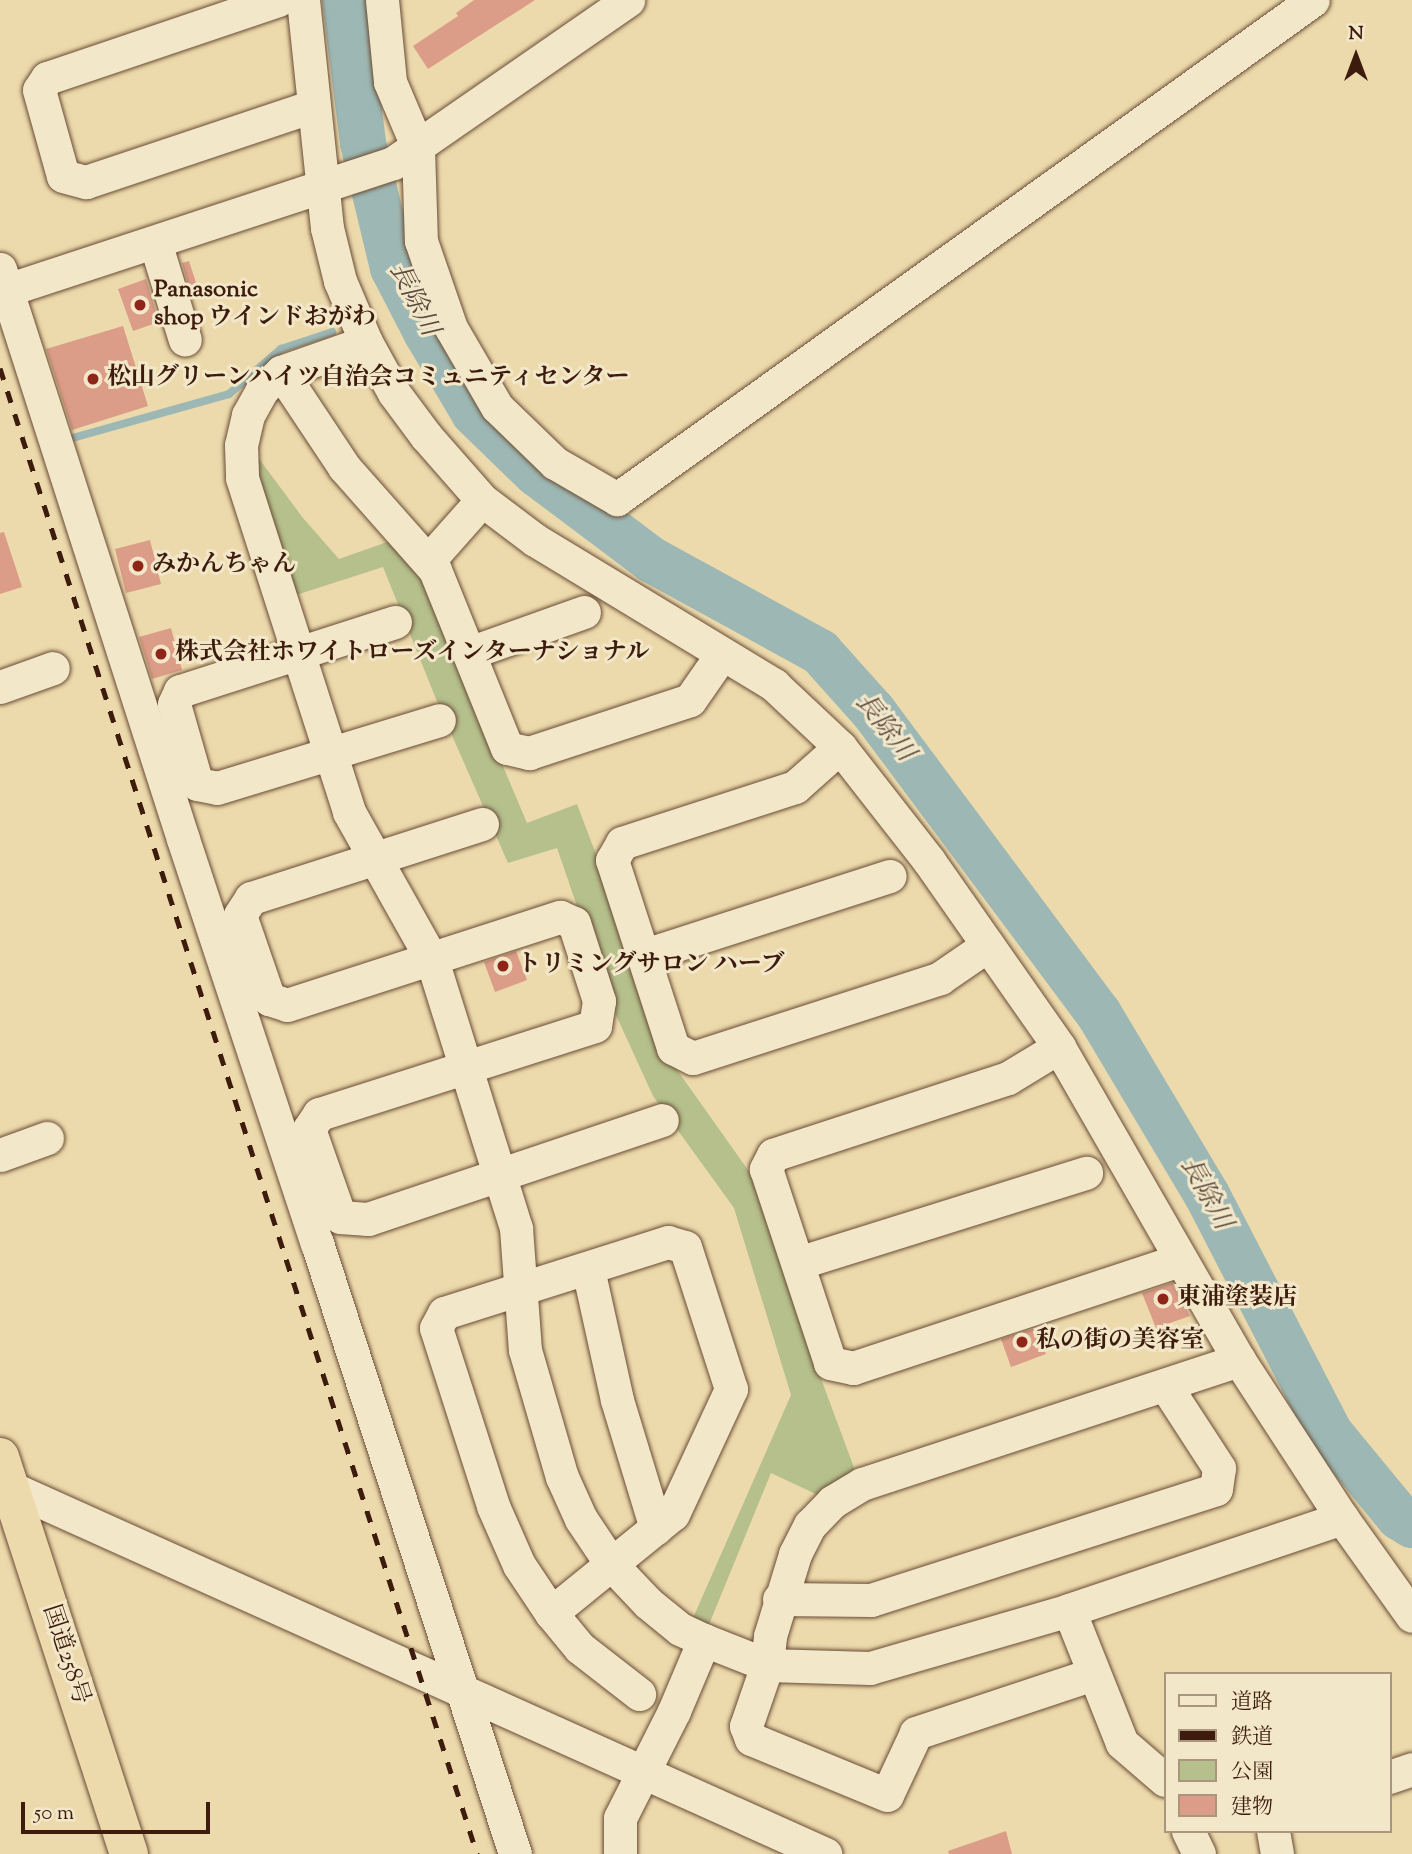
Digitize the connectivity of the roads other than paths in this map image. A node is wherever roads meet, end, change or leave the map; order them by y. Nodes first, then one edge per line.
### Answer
1 (278, 0) edge
2 (303, 0) edge
3 (382, 0) edge
4 (628, 0) edge
5 (1313, 0) edge
6 (313, 106) junction
7 (406, 156) junction
8 (332, 185) junction
9 (155, 242) junction
10 (3, 279) edge
11 (185, 340) dead end
12 (366, 342) junction
13 (281, 372) junction
14 (482, 500) junction
15 (429, 560) junction
16 (584, 612) dead end
17 (394, 622) dead end
18 (298, 653) junction
19 (469, 653) junction
20 (722, 654) junction
21 (53, 668) dead end
22 (0, 687) edge
23 (439, 720) dead end
24 (840, 747) junction
25 (328, 753) junction
26 (482, 824) dead end
27 (376, 858) junction
28 (890, 876) dead end
29 (988, 945) junction
30 (645, 955) junction
31 (432, 960) junction
32 (1059, 1047) junction
33 (467, 1067) junction
34 (662, 1120) dead end
35 (47, 1138) dead end
36 (0, 1155) edge
37 (1086, 1172) dead end
38 (501, 1177) junction
39 (1179, 1260) junction
40 (798, 1263) junction
41 (588, 1269) junction
42 (520, 1289) junction
43 (1239, 1360) junction
44 (1165, 1385) junction
45 (3, 1476) edge
46 (1342, 1518) junction
47 (656, 1528) junction
48 (611, 1564) junction
49 (779, 1599) junction
50 (1069, 1610) junction
51 (551, 1613) junction
52 (1412, 1616) edge
53 (704, 1640) junction
54 (767, 1665) junction
55 (1093, 1674) junction
56 (460, 1690) junction
57 (639, 1694) dead end
58 (1412, 1769) edge
59 (642, 1773) junction
60 (1391, 1776) edge
61 (1164, 1779) edge
62 (1189, 1833) edge
63 (1273, 1833) edge
64 (627, 1850) edge
65 (129, 1854) edge
66 (515, 1854) edge
67 (825, 1854) edge
68 (1199, 1854) edge
69 (1277, 1854) edge

1 - 6 street
2 - 6 street
3 - 7 street
4 - 7 street
5 - 7 street
6 - 8 street
7 - 8 street
8 - 9 street
8 - 12 street
9 - 10 street
9 - 11 street
10 - 56 street
12 - 13 street
12 - 14 street
13 - 15 street
13 - 18 street
14 - 15 street
14 - 20 street
15 - 19 street
16 - 19 street
17 - 18 street
18 - 25 street
18 - 25 street
19 - 20 street
20 - 24 street
21 - 22 street
23 - 25 street
24 - 29 street
24 - 30 street
25 - 27 street
26 - 27 street
27 - 31 street
27 - 31 street
28 - 30 street
29 - 30 street
29 - 32 street
31 - 33 street
31 - 33 street
32 - 39 street
32 - 40 street
33 - 38 street
33 - 38 street
34 - 38 street
35 - 36 street
37 - 40 street
38 - 42 street
39 - 40 street
39 - 43 street
41 - 42 street
41 - 47 street
41 - 47 street
42 - 48 street
42 - 51 street
43 - 44 street
43 - 46 street
44 - 49 street
44 - 49 street
45 - 56 street
45 - 65 highway, 国道258号
46 - 50 street
46 - 52 street
47 - 48 street
48 - 51 street
48 - 53 street
49 - 54 street
50 - 54 street
50 - 55 street
51 - 57 street
53 - 54 street
53 - 59 street
54 - 55 street
55 - 61 street
56 - 59 street
56 - 66 street
58 - 60 street
59 - 64 street
59 - 67 street
62 - 68 street
63 - 69 street

